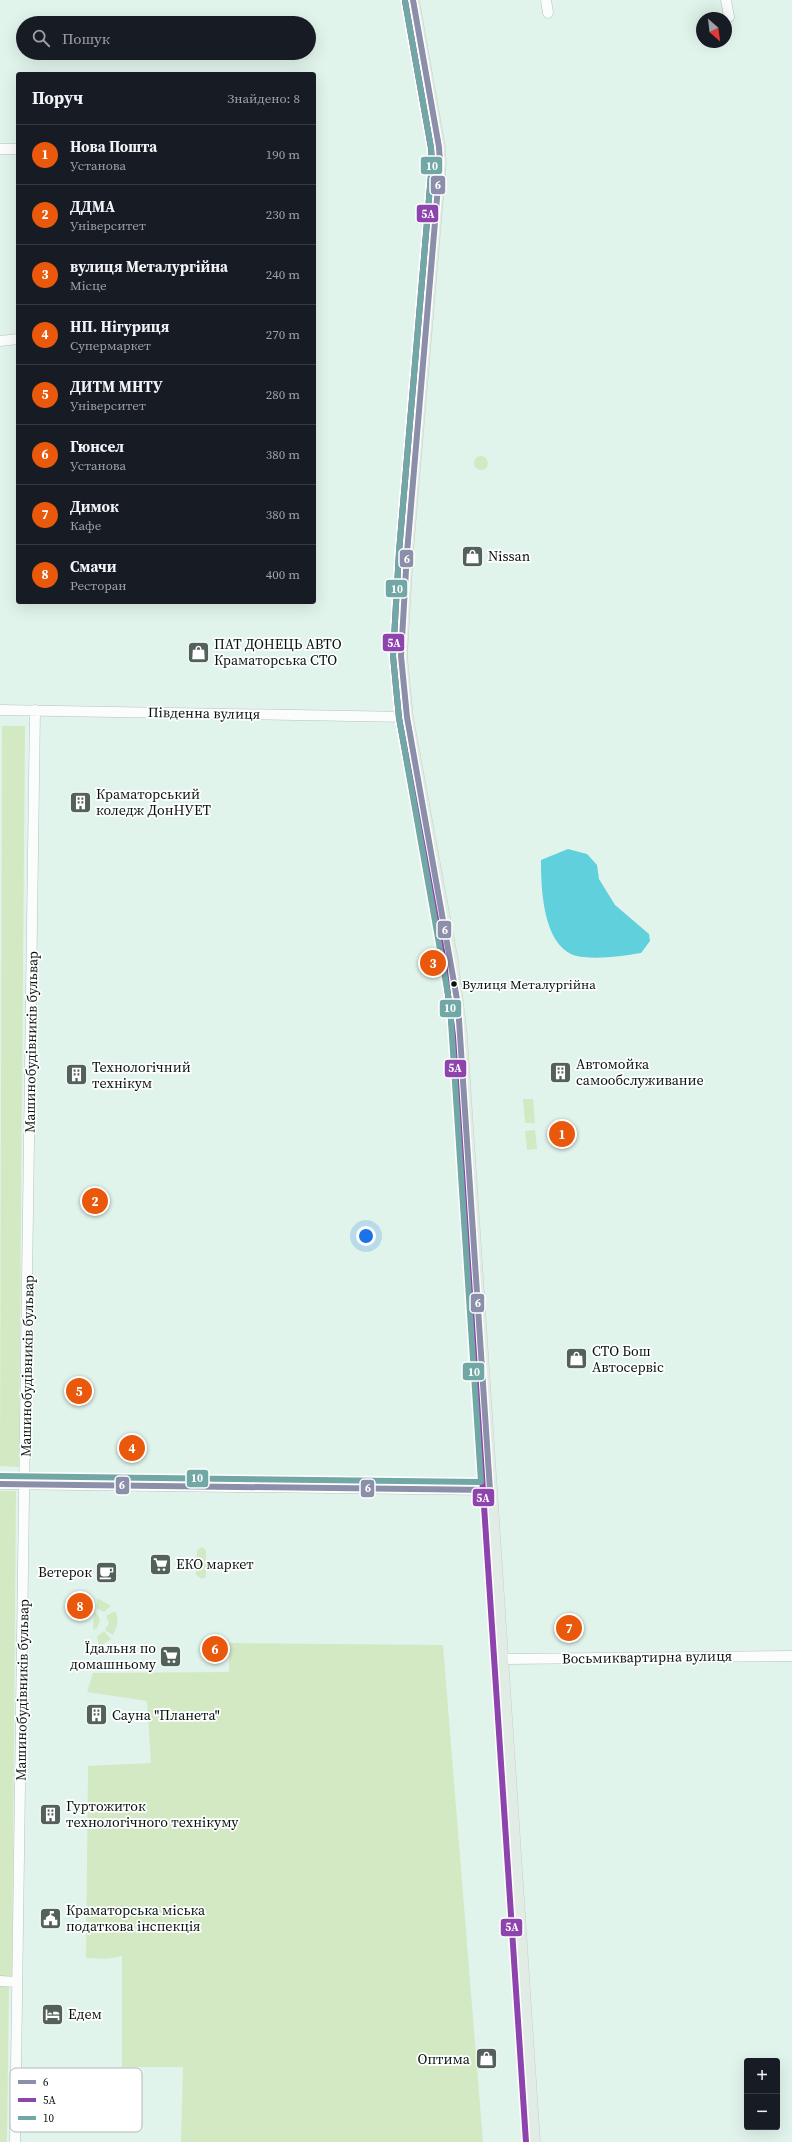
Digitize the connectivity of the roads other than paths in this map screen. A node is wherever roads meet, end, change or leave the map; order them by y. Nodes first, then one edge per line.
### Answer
1 (413, 0) edge
2 (546, 0) edge
3 (726, 0) edge
4 (728, 12) edge
5 (548, 13) dead end
6 (0, 149) edge
7 (16, 149) edge
8 (16, 339) edge
9 (0, 341) edge
10 (0, 710) edge
11 (35, 710) junction
12 (407, 717) junction
13 (0, 1484) edge
14 (25, 1484) junction
15 (490, 1490) junction
16 (792, 1656) edge
17 (502, 1659) junction
18 (0, 1981) edge
19 (17, 1982) junction
20 (16, 2068) edge
21 (15, 2132) edge
22 (15, 2142) edge
23 (534, 2142) edge

1 - 12 main road
2 - 5 street
3 - 4 street
6 - 7 street
8 - 9 street
10 - 11 street, Південна вулиця
11 - 12 street, Південна вулиця
11 - 14 street, Машинобудівників бульвар
12 - 15 main road
13 - 14 street
14 - 15 street
14 - 19 street, Машинобудівників бульвар
15 - 17 main road
16 - 17 street, Восьмиквартирна вулиця
17 - 23 main road
18 - 19 street
19 - 20 street, Машинобудівників бульвар
21 - 22 street, Машинобудівників бульвар

